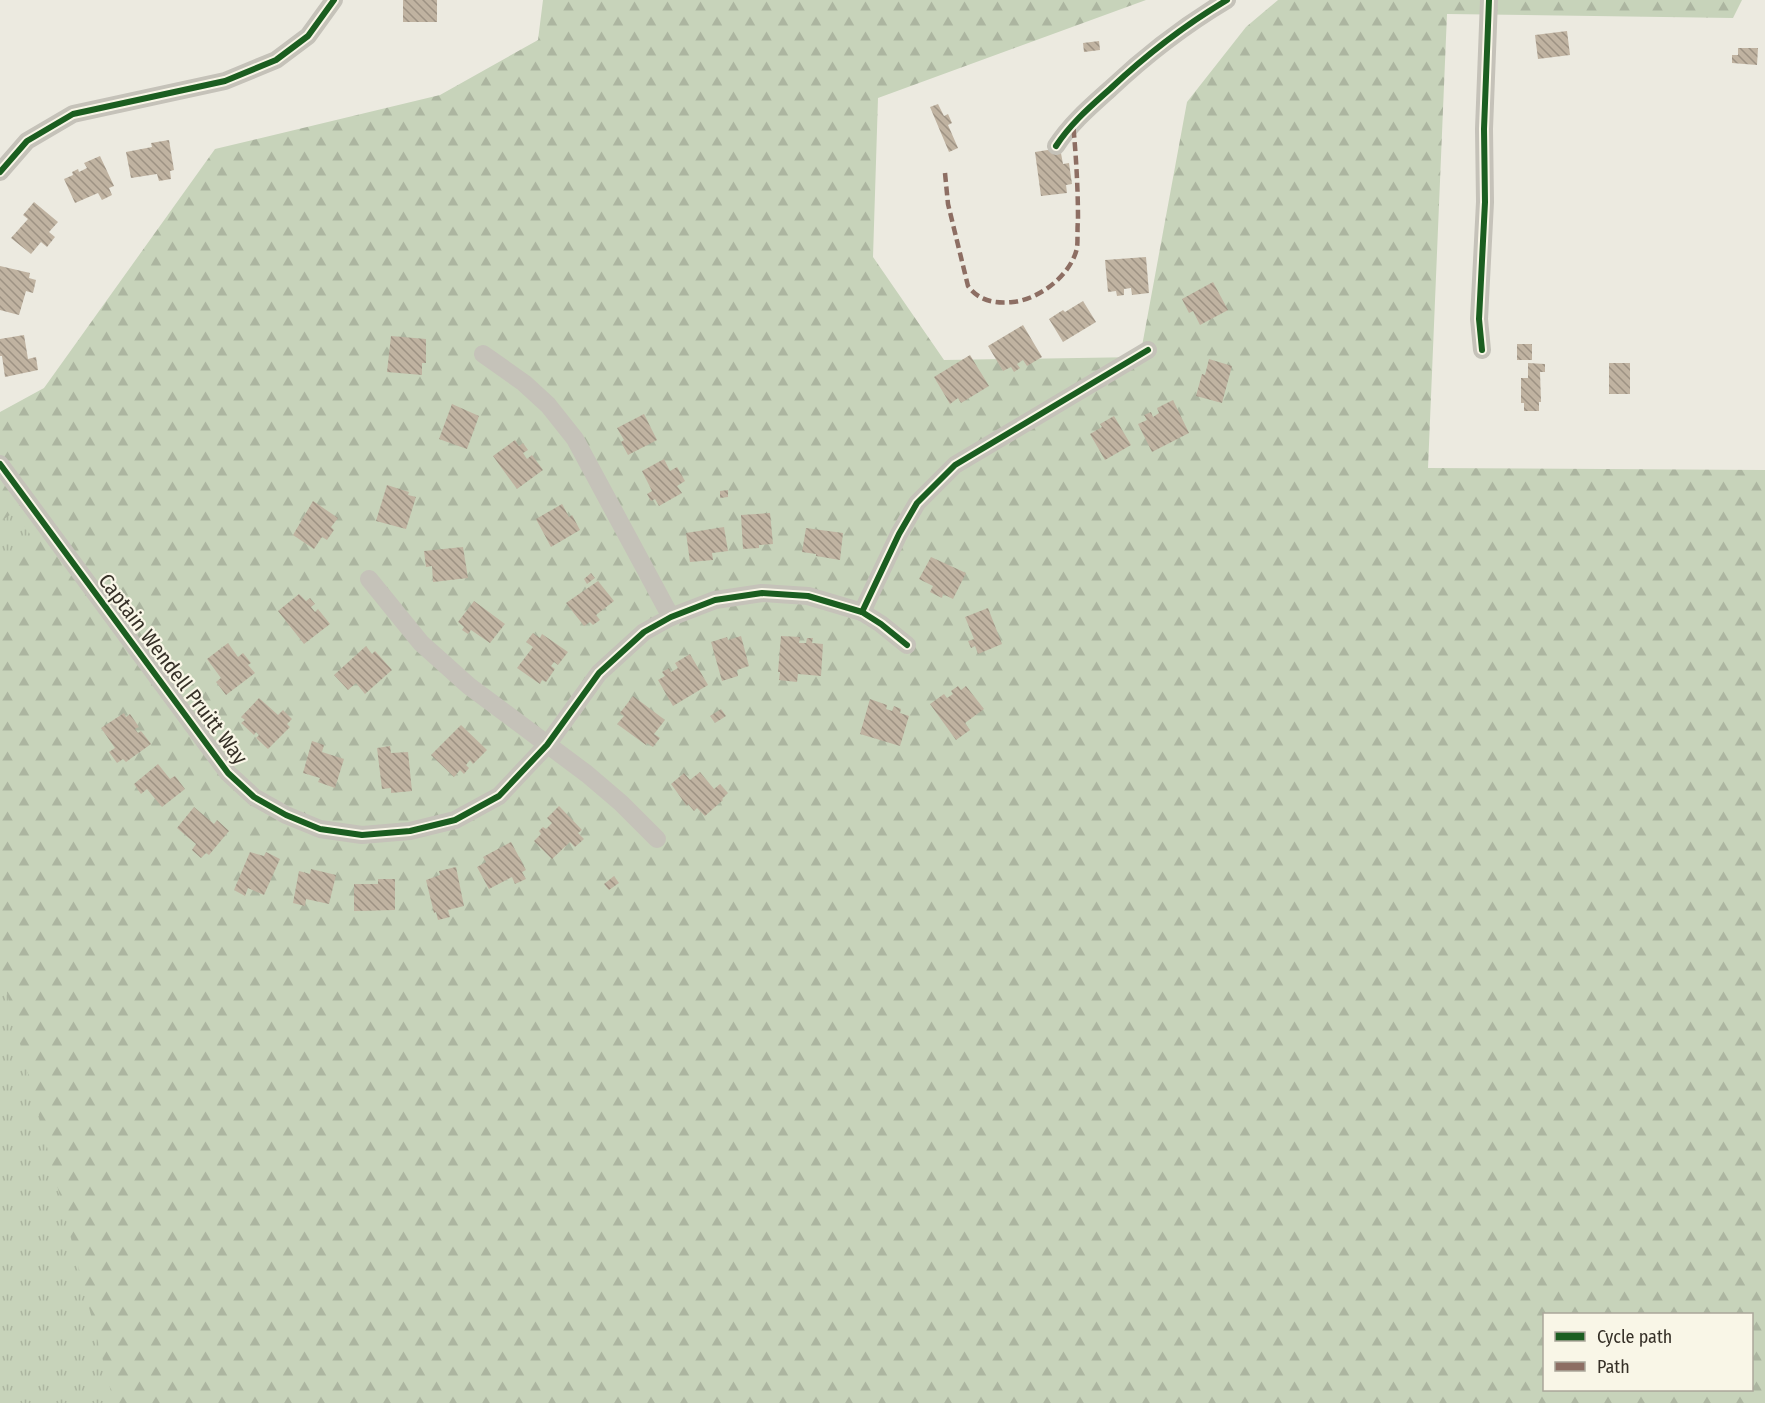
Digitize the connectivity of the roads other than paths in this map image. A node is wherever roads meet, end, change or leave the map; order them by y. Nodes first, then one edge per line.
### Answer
1 (334, 0) edge
2 (1227, 0) edge
3 (1489, 0) edge
4 (1056, 146) dead end
5 (0, 172) edge
6 (1148, 350) dead end
7 (1482, 350) dead end
8 (483, 354) dead end
9 (0, 464) edge
10 (369, 579) dead end
11 (862, 612) junction
12 (671, 616) junction
13 (907, 645) dead end
14 (547, 746) junction
15 (657, 839) dead end

1 - 5 street
2 - 4 street
3 - 7 street
6 - 11 street
8 - 12 street
9 - 14 street, Captain Wendell Pruitt Way
10 - 14 street
11 - 12 street, Captain Wendell Pruitt Way
11 - 13 street, Captain Wendell Pruitt Way
12 - 14 street, Captain Wendell Pruitt Way
14 - 15 street

